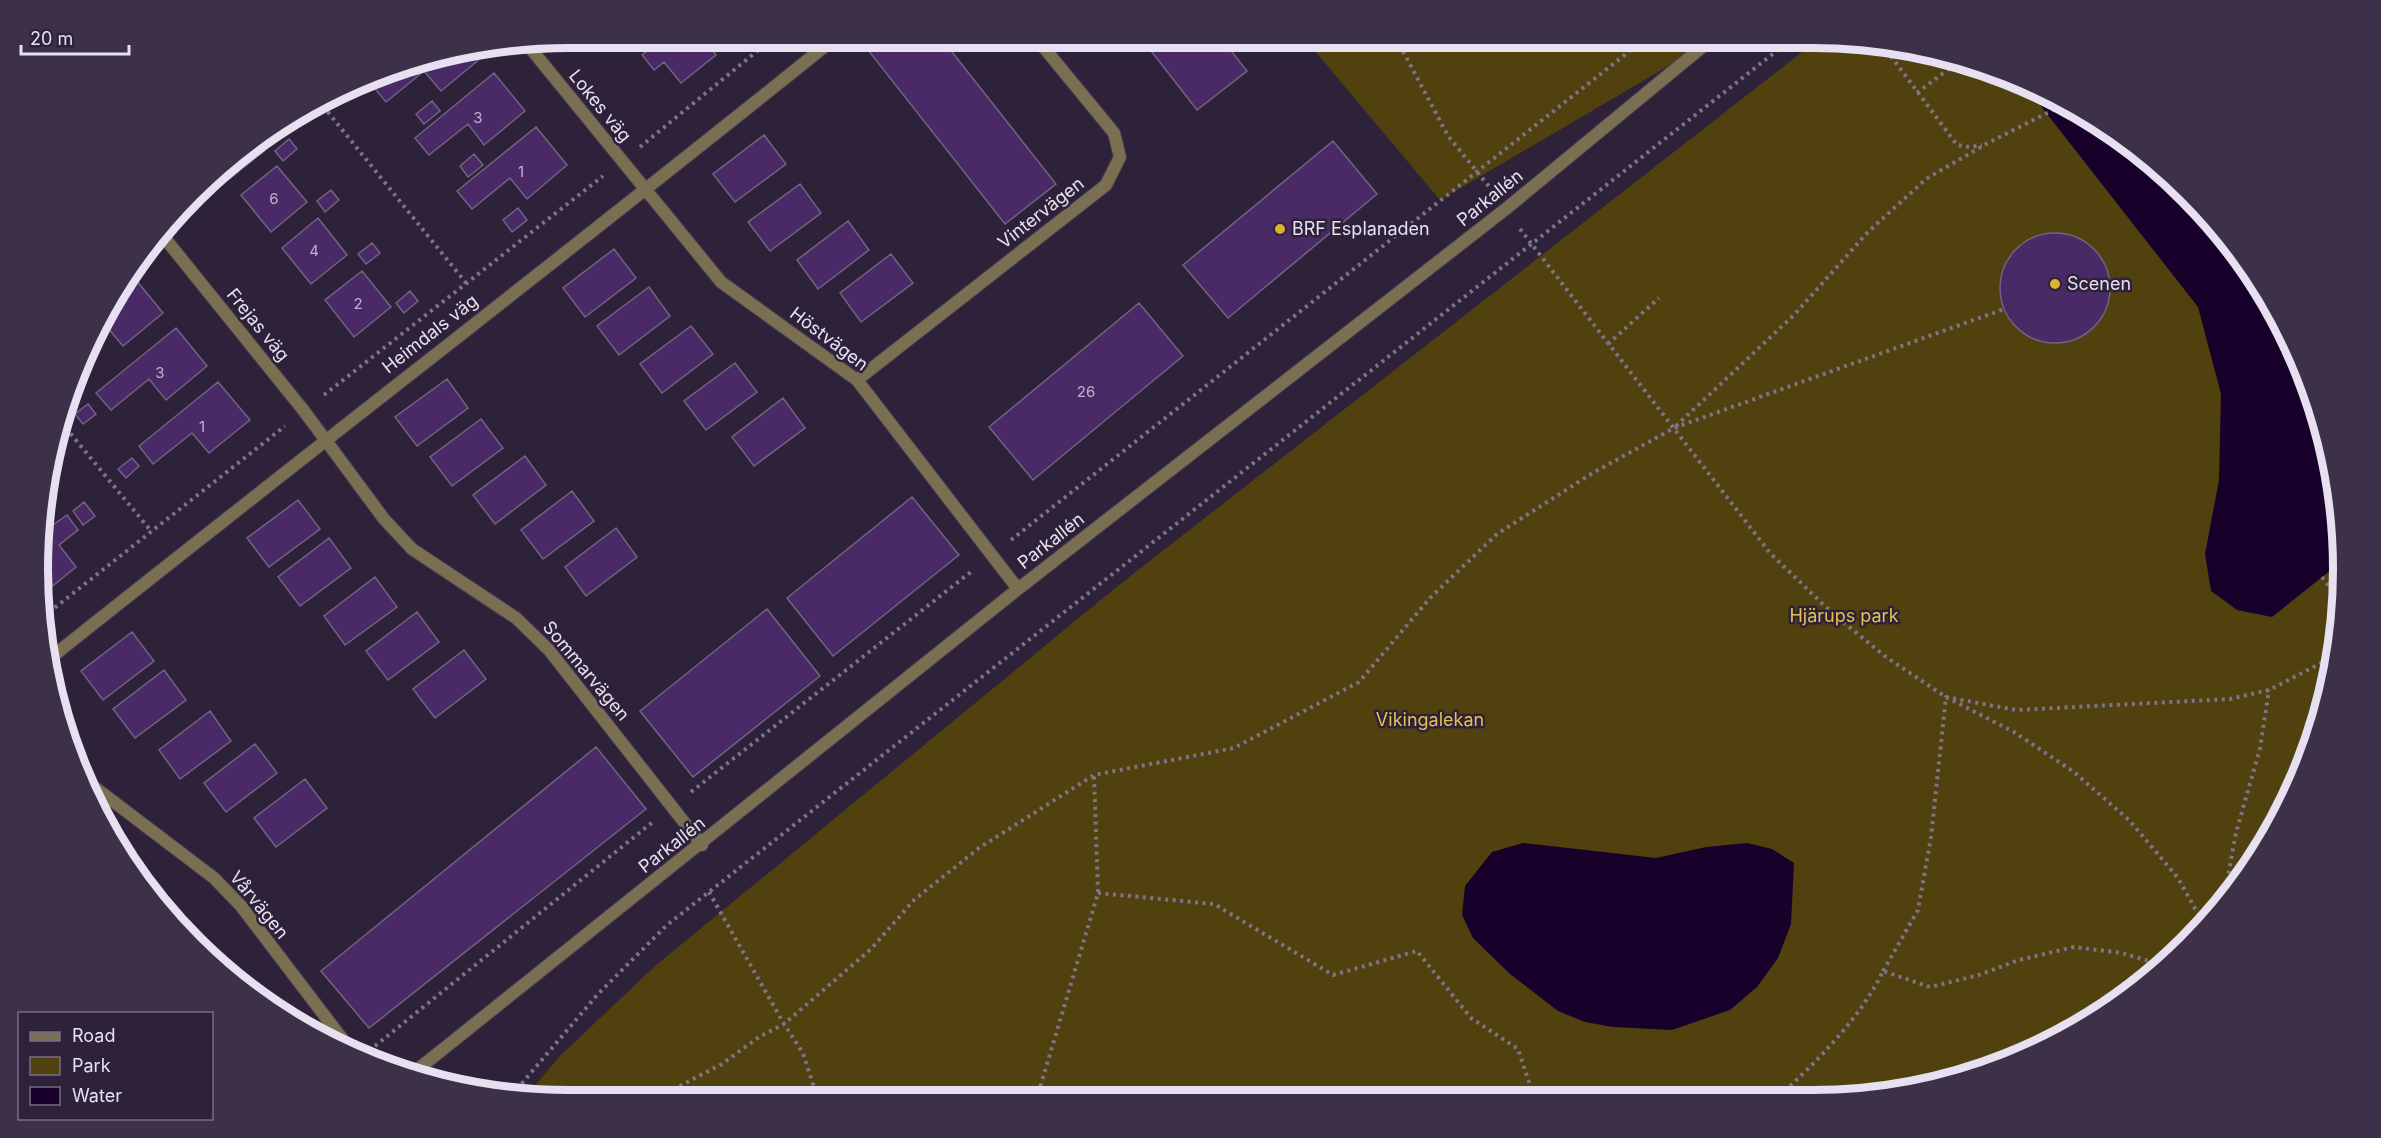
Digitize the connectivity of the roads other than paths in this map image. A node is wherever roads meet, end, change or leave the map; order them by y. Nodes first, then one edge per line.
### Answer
1 (823, 48) edge
2 (1044, 48) edge
3 (1701, 48) edge
4 (531, 49) edge
5 (645, 191) junction
6 (166, 239) edge
7 (857, 380) junction
8 (326, 438) junction
9 (1018, 589) junction
10 (55, 654) edge
11 (98, 790) edge
12 (702, 845) junction
13 (341, 1037) edge
14 (420, 1068) edge

1 - 5 street, Heimdals väg
2 - 7 street, Vintervägen
3 - 9 street, Parkallén
4 - 5 street, Lokes väg
5 - 7 street, Höstvägen
5 - 8 street, Heimdals väg
6 - 8 street, Frejas väg
7 - 9 street, Höstvägen
8 - 10 street, Heimdals väg
8 - 12 street, Sommarvägen
9 - 12 street, Parkallén
11 - 13 street, Vårvägen
12 - 14 street, Parkallén

